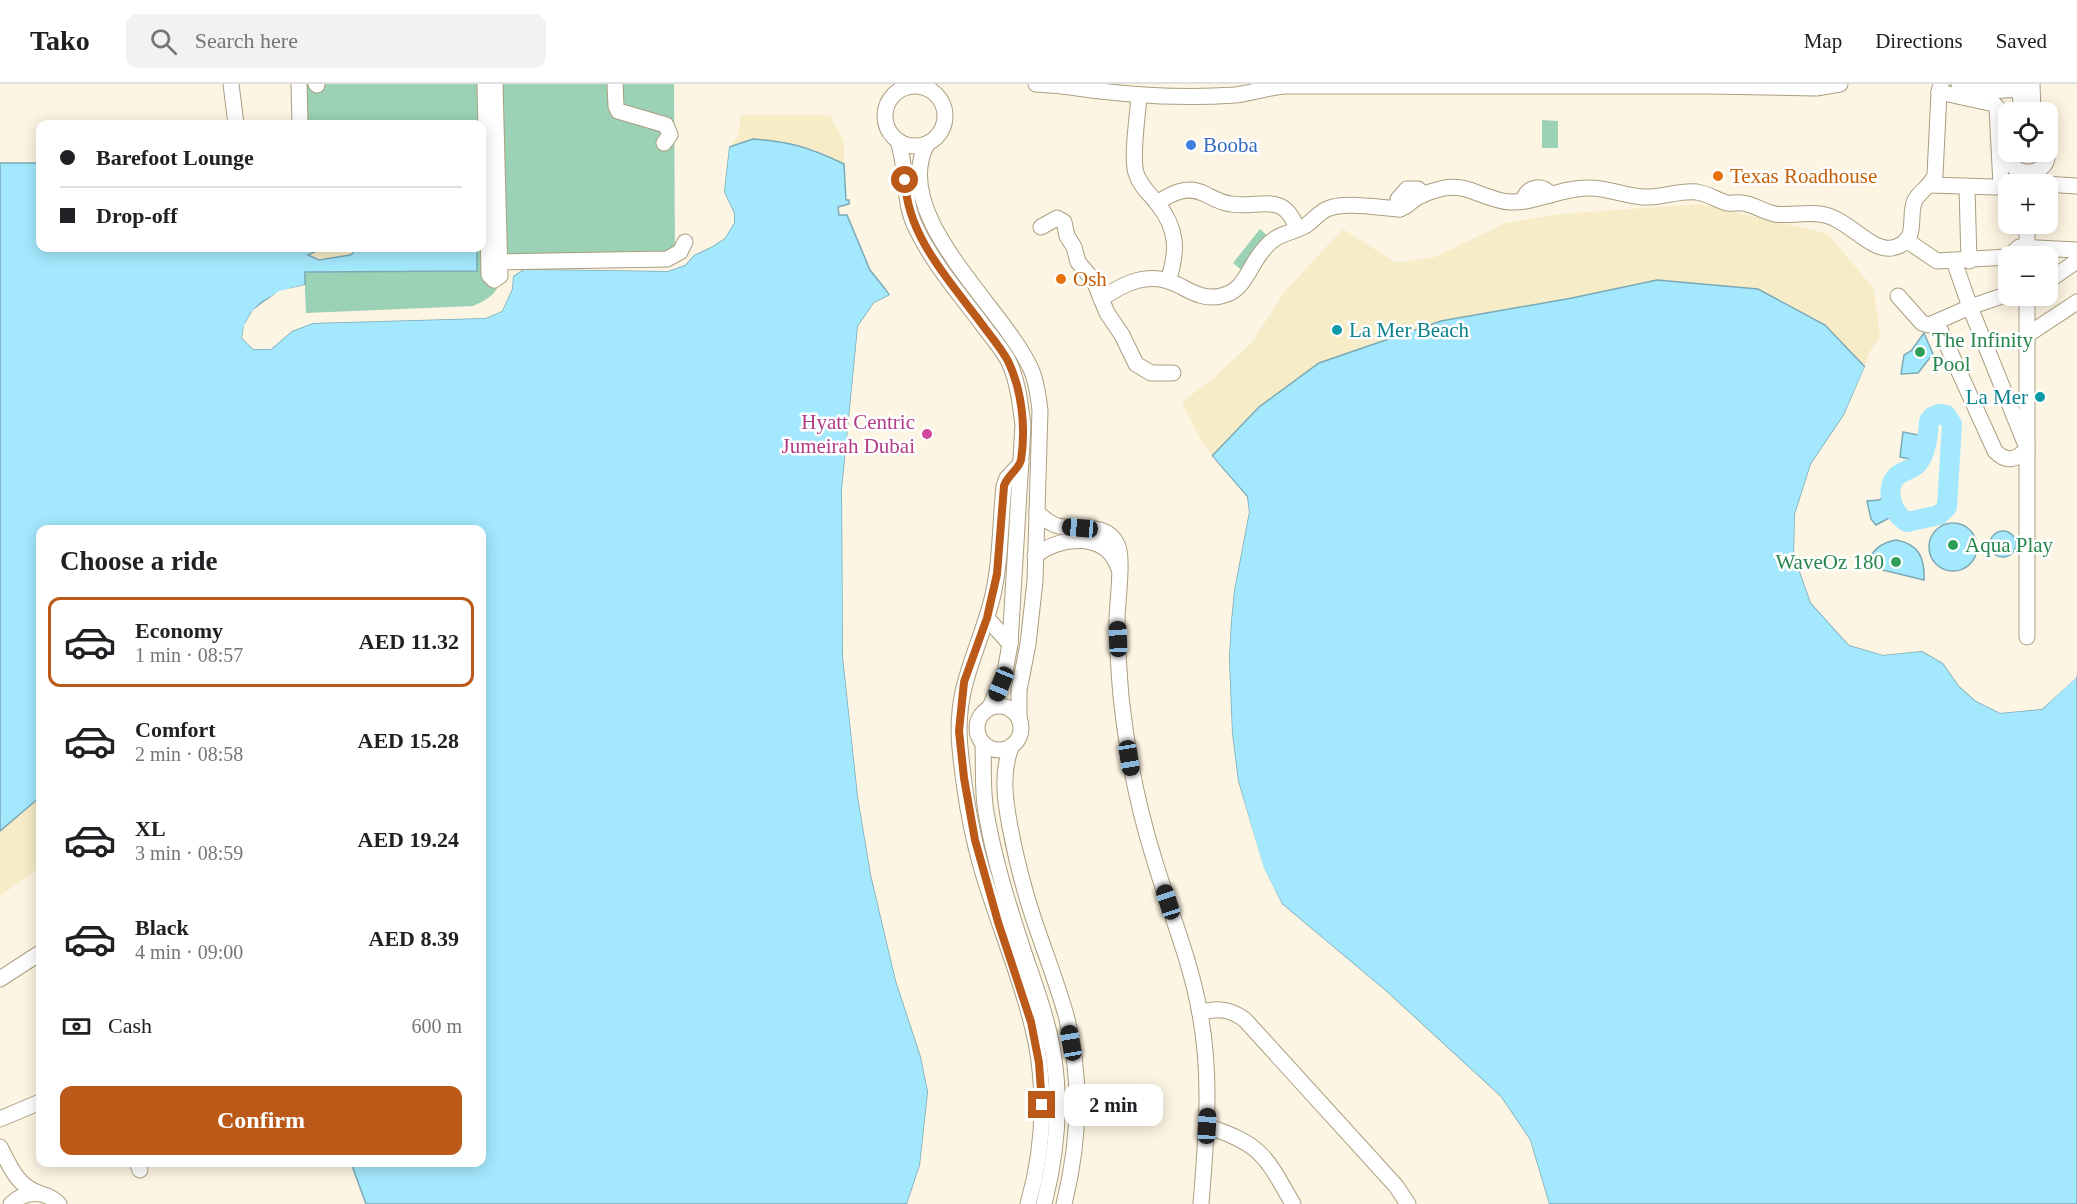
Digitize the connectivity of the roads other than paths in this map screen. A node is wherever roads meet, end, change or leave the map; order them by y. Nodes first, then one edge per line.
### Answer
1 (231, 84) edge
2 (299, 84) edge
3 (485, 84) edge
4 (495, 84) edge
5 (615, 84) edge
6 (1036, 84) edge
7 (1840, 84) edge
8 (1959, 84) edge
9 (1058, 85) edge
10 (928, 86) edge
11 (2023, 86) edge
12 (2000, 87) edge
13 (1940, 88) edge
14 (895, 89) edge
15 (1139, 95) junction
16 (2022, 102) edge
17 (2029, 102) edge
18 (236, 120) edge
19 (300, 120) edge
20 (898, 141) junction
21 (664, 143) dead end
22 (927, 144) junction
23 (491, 157) junction
24 (2009, 162) edge
25 (2046, 162) edge
26 (2000, 174) edge
27 (2020, 174) edge
28 (2034, 174) edge
29 (2058, 184) edge
30 (1929, 185) junction
31 (1998, 185) edge
32 (2077, 186) edge
33 (1967, 188) junction
34 (1157, 203) junction
35 (1041, 227) dead end
36 (1297, 229) junction
37 (1906, 240) junction
38 (685, 242) dead end
39 (2077, 250) edge
40 (2058, 251) edge
41 (1998, 258) edge
42 (1962, 261) junction
43 (2077, 261) edge
44 (2058, 274) edge
45 (1168, 281) junction
46 (1898, 296) dead end
47 (1998, 297) edge
48 (1101, 299) junction
49 (2077, 302) edge
50 (2027, 306) edge
51 (1970, 307) junction
52 (1936, 323) junction
53 (2027, 335) junction
54 (1173, 373) dead end
55 (2027, 448) junction
56 (1021, 463) junction
57 (1037, 512) junction
58 (1035, 556) junction
59 (1119, 571) junction
60 (987, 618) junction
61 (2027, 637) dead end
62 (1010, 644) junction
63 (990, 707) junction
64 (1019, 719) junction
65 (983, 744) junction
66 (1011, 747) junction
67 (998, 922) junction
68 (1018, 936) junction
69 (36, 956) edge
70 (0, 979) edge
71 (1200, 1013) junction
72 (36, 1104) edge
73 (0, 1119) edge
74 (1207, 1126) junction
75 (0, 1147) edge
76 (13, 1173) junction
77 (39, 1193) junction
78 (10, 1204) edge
79 (59, 1204) edge
80 (1028, 1204) edge
81 (1044, 1204) edge
82 (1064, 1204) edge
83 (1201, 1204) edge
84 (1293, 1204) edge
85 (1408, 1204) edge

1 - 18 street
2 - 19 street
3 - 23 street
4 - 23 street
5 - 21 street
6 - 9 street
7 - 15 street
8 - 12 street
9 - 15 street
10 - 14 street
10 - 22 street
11 - 12 street
11 - 16 street
11 - 17 street
13 - 26 street
13 - 30 street
14 - 20 street
15 - 34 street
20 - 22 street
20 - 56 street
22 - 57 street
23 - 38 street
24 - 27 street
25 - 28 street
29 - 32 street
30 - 33 street
30 - 37 street
31 - 33 street
33 - 42 street
34 - 36 street
34 - 45 street
35 - 48 street
36 - 37 street
36 - 45 street
37 - 42 street
39 - 40 street
41 - 42 street
42 - 51 street
43 - 44 street
45 - 48 street
46 - 52 street
47 - 51 street
48 - 54 street
49 - 53 street
50 - 53 street
51 - 52 street
51 - 55 street
52 - 55 street
53 - 55 street
55 - 61 street
56 - 60 street
56 - 62 street
57 - 58 street
57 - 59 street
58 - 59 street
58 - 64 street
59 - 71 street
60 - 62 street
60 - 67 street
62 - 63 street
63 - 64 street
63 - 65 street
64 - 66 street
65 - 66 street
65 - 68 street
66 - 82 street
67 - 68 street
67 - 80 street
68 - 81 street
69 - 70 street
71 - 74 street
71 - 85 street
72 - 73 street
74 - 83 street
74 - 84 street
75 - 76 street
76 - 77 street
76 - 78 street
77 - 78 street
77 - 79 street

